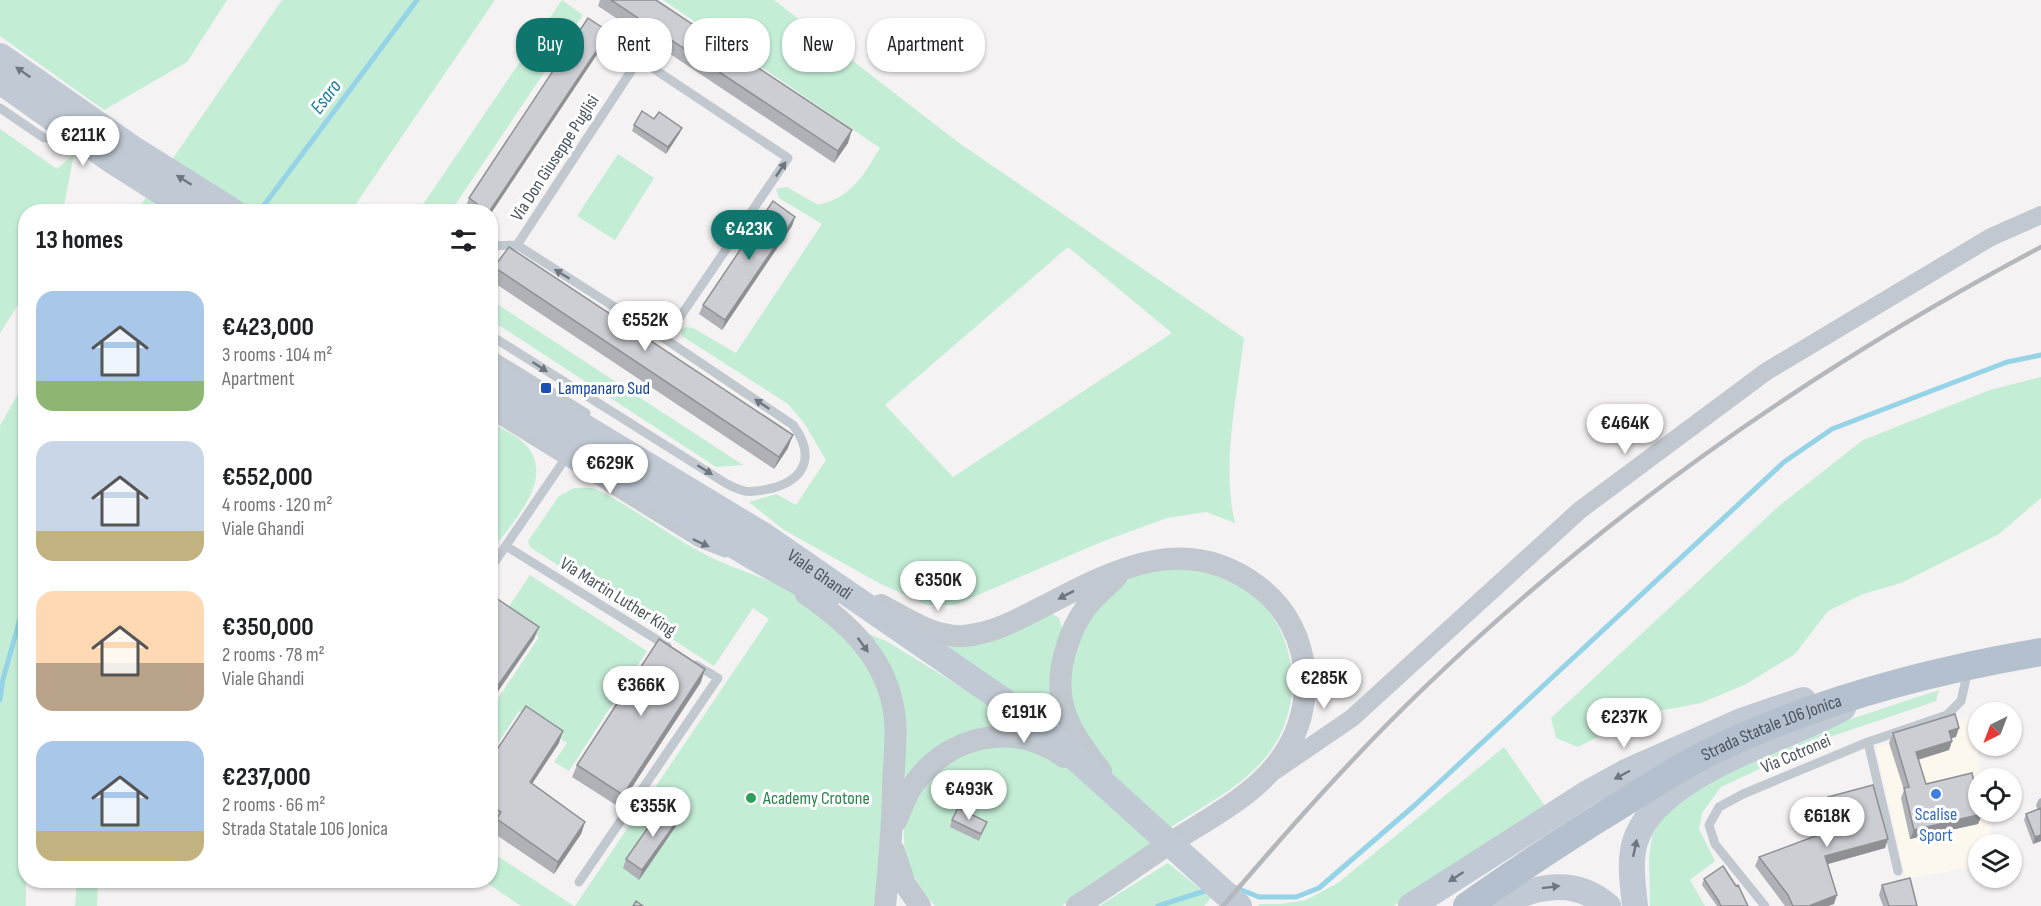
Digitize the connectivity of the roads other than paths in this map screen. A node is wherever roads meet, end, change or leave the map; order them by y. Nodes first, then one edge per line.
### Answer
1 (0, 56) edge
2 (0, 81) edge
3 (0, 108) edge
4 (80, 138) junction
5 (181, 204) edge
6 (221, 204) edge
7 (2041, 215) edge
8 (517, 245) junction
9 (498, 246) edge
10 (665, 339) junction
11 (498, 340) edge
12 (498, 359) edge
13 (498, 375) edge
14 (586, 397) junction
15 (498, 401) edge
16 (579, 409) junction
17 (498, 419) edge
18 (598, 421) dead end
19 (564, 459) junction
20 (732, 503) dead end
21 (506, 546) junction
22 (758, 546) junction
23 (498, 558) edge
24 (1120, 572) junction
25 (2041, 652) edge
26 (678, 653) edge
27 (688, 659) edge
28 (1969, 664) junction
29 (1875, 691) junction
30 (1868, 742) junction
31 (1263, 778) junction
32 (1124, 801) junction
33 (892, 835) junction
34 (1898, 871) dead end
35 (579, 882) dead end
36 (885, 906) edge
37 (920, 906) edge
38 (1077, 906) edge
39 (1239, 906) edge
40 (1411, 906) edge
41 (1467, 906) edge
42 (1496, 906) edge
43 (1608, 906) edge
44 (1635, 906) edge
45 (1765, 906) edge

6 -> 1 main road
2 - 4 main road
3 - 4 lane
4 - 5 main road
7 - 31 street
8 - 9 lane, Via Don Giuseppe Puglisi
10 -> 8 lane, Via Don Giuseppe Puglisi
10 -> 8 lane, Via Don Giuseppe Puglisi
14 -> 10 lane, Via Don Giuseppe Puglisi
11 -> 14 lane, Via Don Giuseppe Puglisi
12 - 16 lane
13 - 22 main road, Viale Ghandi
14 - 16 lane
15 - 22 main road, Viale Ghandi
16 - 18 lane
17 - 19 lane
19 - 21 lane
19 -> 22 lane
20 - 22 lane
21 - 23 lane
21 - 26 lane, Via Martin Luther King
24 -> 22 street
22 - 32 main road, Viale Ghandi
22 -> 33 street
24 - 31 street
24 - 32 street
25 - 28 main road, Strada Statale 106 Jonica
27 - 35 lane, Via Martin Luther King
28 - 29 main road, Strada Statale 106 Jonica
28 - 30 lane, Via Cotronei
29 -> 40 main road
29 - 41 main road, Strada Statale 106 Jonica
44 -> 29 main road
30 - 34 lane
30 - 45 lane, Via Cotronei
31 - 38 street
32 - 33 street
32 - 39 main road, Viale Ghandi
33 - 36 street
33 - 37 street
42 -> 43 main road

